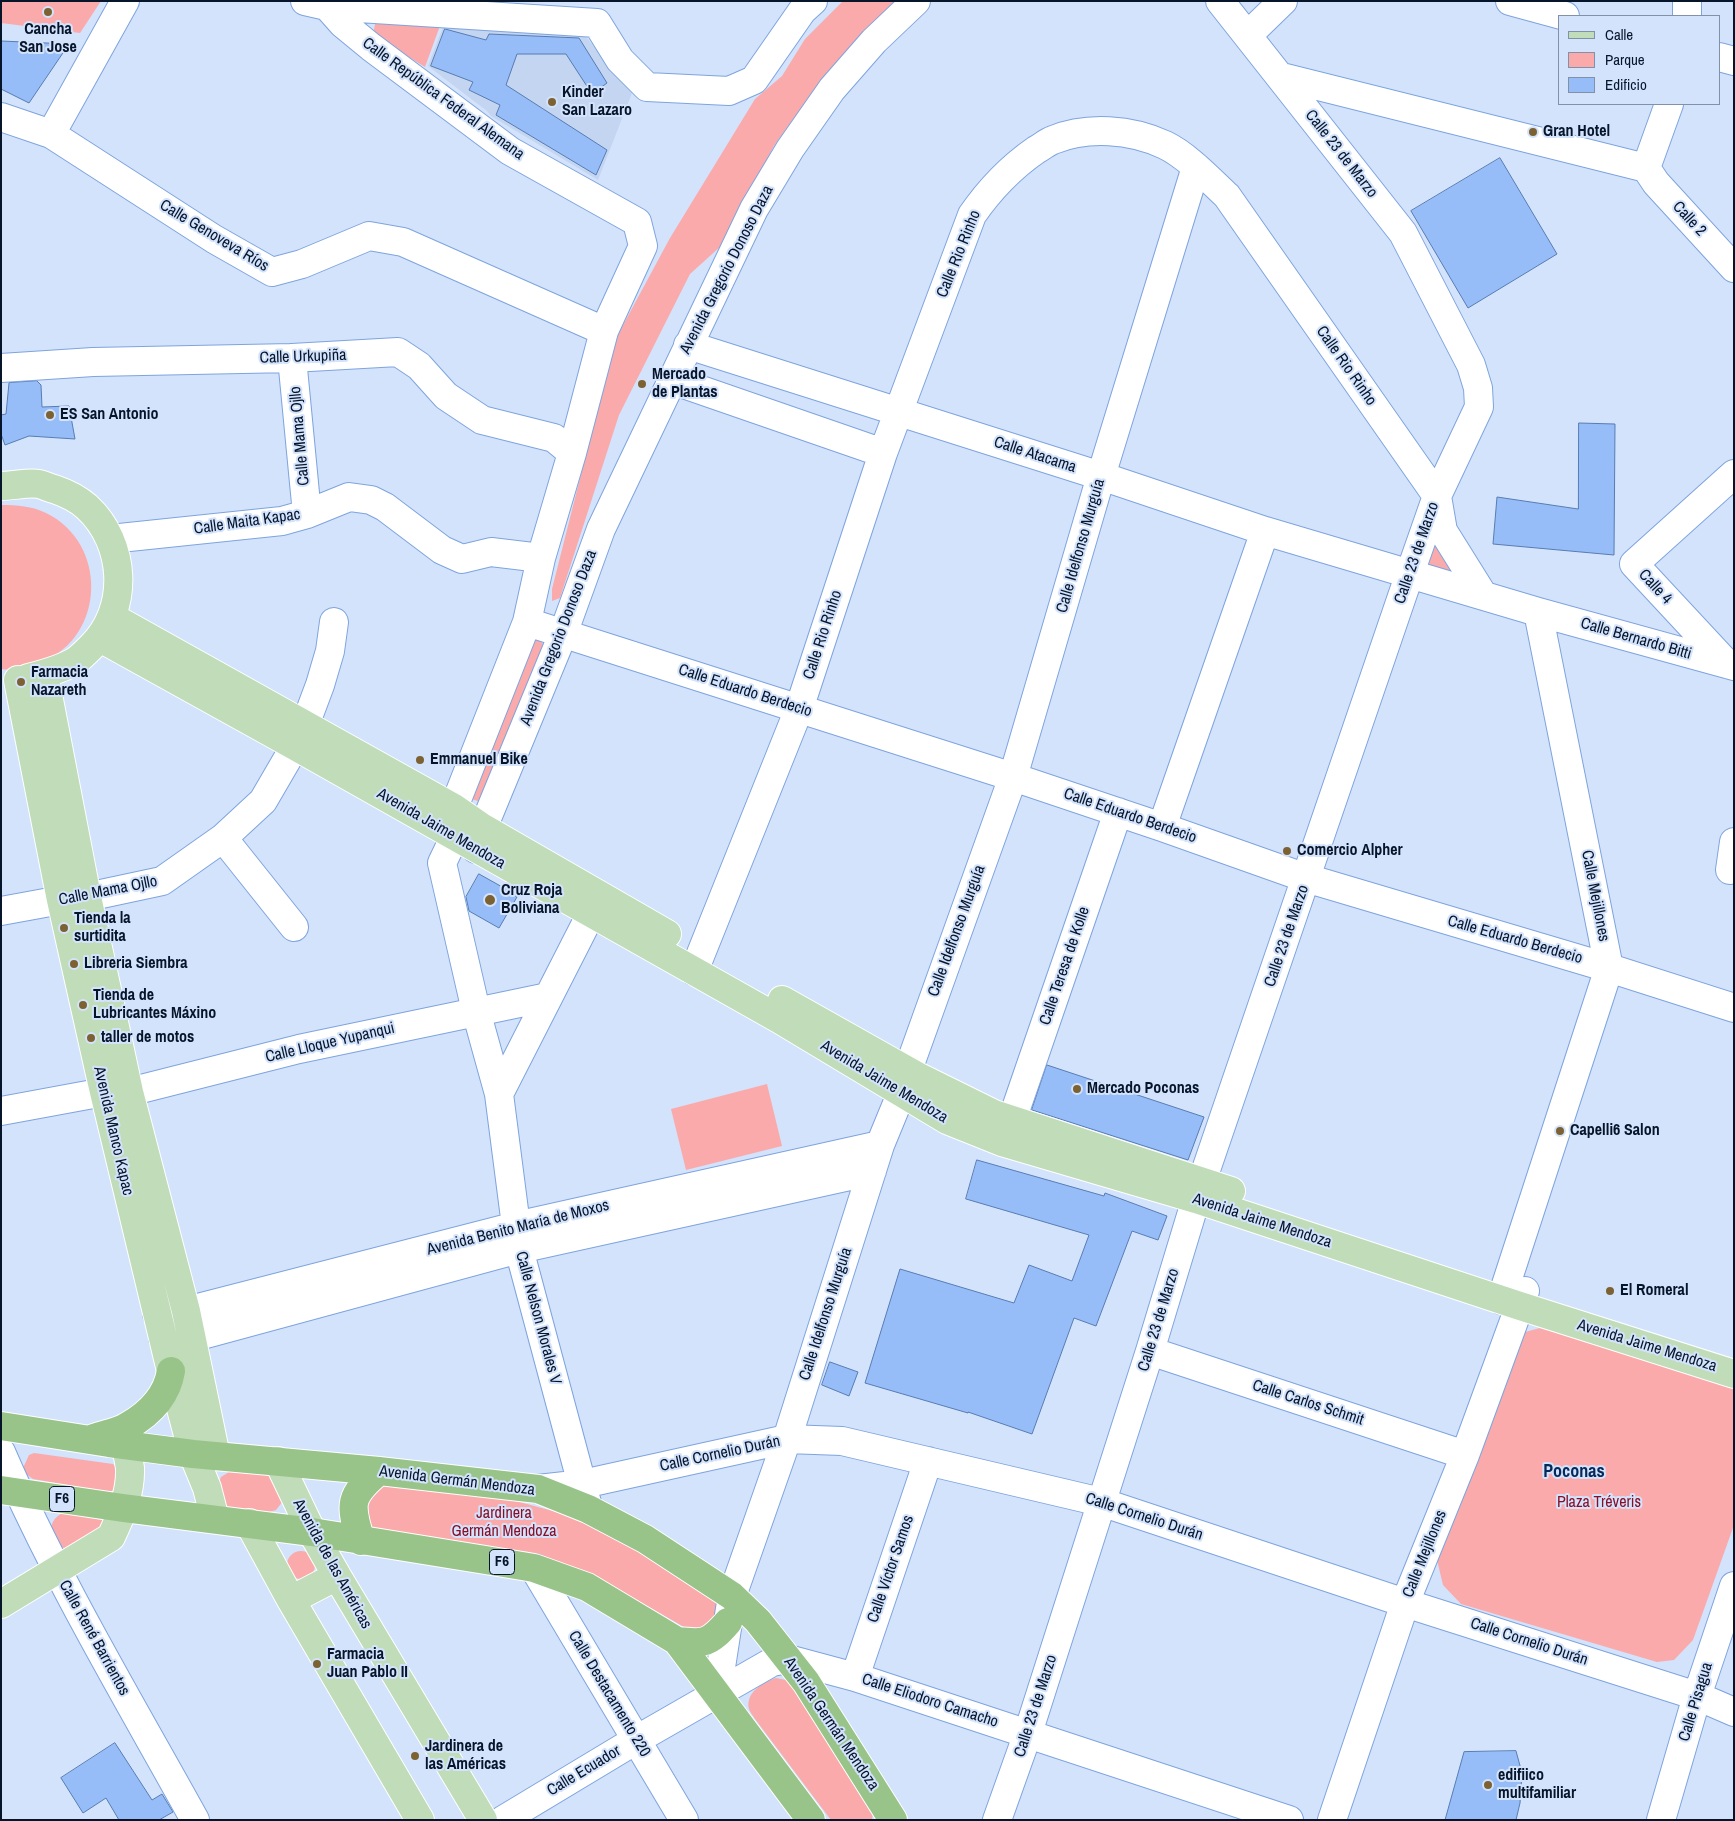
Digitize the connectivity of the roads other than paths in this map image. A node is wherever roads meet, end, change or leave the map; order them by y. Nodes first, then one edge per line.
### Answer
1 (125, 1) edge
2 (813, 1) edge
3 (916, 1) edge
4 (1220, 1) edge
5 (1283, 1) edge
6 (1510, 1) edge
7 (1687, 1) edge
8 (316, 4) edge
9 (1561, 15) edge
10 (1688, 15) edge
11 (1248, 35) junction
12 (1720, 57) edge
13 (1734, 61) edge
14 (1282, 78) junction
15 (1669, 105) edge
16 (1, 117) edge
17 (51, 134) junction
18 (1196, 167) junction
19 (1646, 168) junction
20 (1734, 268) edge
21 (604, 331) junction
22 (688, 345) junction
23 (292, 358) junction
24 (1, 368) edge
25 (672, 380) junction
26 (898, 412) junction
27 (572, 453) junction
28 (883, 453) junction
29 (1734, 474) edge
30 (1102, 476) junction
31 (1, 486) edge
32 (1437, 496) junction
33 (307, 514) junction
34 (1265, 531) junction
35 (110, 539) junction
36 (541, 558) junction
37 (1410, 573) junction
38 (1483, 595) junction
39 (1538, 612) junction
40 (334, 622) dead end
41 (527, 622) junction
42 (106, 628) junction
43 (563, 634) junction
44 (1730, 665) edge
45 (44, 674) junction
46 (10, 680) edge
47 (799, 709) junction
48 (300, 735) junction
49 (1013, 777) junction
50 (1118, 812) junction
51 (1162, 827) junction
52 (463, 830) junction
53 (223, 838) junction
54 (1734, 842) edge
55 (1730, 870) dead end
56 (1306, 878) junction
57 (88, 897) junction
58 (61, 900) junction
59 (595, 905) junction
60 (1, 911) edge
61 (294, 927) dead end
62 (698, 963) junction
63 (1609, 968) junction
64 (548, 997) junction
65 (1734, 1008) edge
66 (476, 1011) junction
67 (905, 1082) junction
68 (116, 1092) junction
69 (499, 1094) junction
70 (1, 1111) edge
71 (1012, 1120) junction
72 (880, 1145) junction
73 (872, 1171) junction
74 (1200, 1190) junction
75 (517, 1238) junction
76 (1513, 1295) junction
77 (186, 1311) junction
78 (160, 1326) junction
79 (191, 1338) junction
80 (1150, 1351) junction
81 (1734, 1355) edge
82 (171, 1371) junction
83 (1734, 1374) edge
84 (1, 1426) edge
85 (787, 1439) junction
86 (88, 1440) junction
87 (125, 1445) junction
88 (1, 1452) edge
89 (204, 1455) junction
90 (1465, 1455) junction
91 (278, 1461) junction
92 (928, 1461) junction
93 (379, 1471) junction
94 (10, 1491) edge
95 (586, 1497) junction
96 (1101, 1502) junction
97 (123, 1508) junction
98 (215, 1519) junction
99 (249, 1523) junction
100 (312, 1532) junction
101 (361, 1541) junction
102 (534, 1568) junction
103 (57, 1570) junction
104 (337, 1576) junction
105 (1734, 1586) edge
106 (291, 1600) junction
107 (1405, 1603) junction
108 (1, 1604) edge
109 (730, 1609) junction
110 (677, 1641) junction
111 (788, 1659) junction
112 (855, 1676) junction
113 (717, 1693) junction
114 (1697, 1696) junction
115 (1734, 1712) edge
116 (1028, 1734) junction
117 (636, 1740) junction
118 (888, 1817) edge
119 (195, 1820) edge
120 (420, 1820) edge
121 (482, 1820) edge
122 (503, 1820) edge
123 (684, 1820) edge
124 (811, 1820) edge
125 (997, 1820) edge
126 (1289, 1820) edge
127 (1332, 1820) edge
128 (1661, 1820) edge

1 - 17 street
2 - 8 street
3 - 22 street, Avenida Gregorio Donoso Daza
4 - 11 street, Calle 23 de Marzo
5 - 11 street
6 - 9 street
7 - 10 street
8 - 21 street, Calle República Federal Alemana
11 - 14 street, Calle 23 de Marzo
12 - 13 street
14 - 19 street
14 - 32 street, Calle 23 de Marzo
15 - 19 street
16 - 17 street, Calle Genoveva Ríos
17 - 21 street, Calle Genoveva Ríos
18 - 26 street, Calle Rio Rinho
18 - 30 street, Calle Idelfonso Murguía
18 - 32 street, Calle Rio Rinho
19 - 20 street, Calle 2
21 - 27 street
22 - 25 street, Avenida Gregorio Donoso Daza
22 - 26 street, Calle Atacama
23 - 24 street, Calle Urkupiña
23 - 27 street, Calle Urkupiña
23 - 33 street, Calle Mama Ojllo
25 - 28 street
25 - 43 street, Avenida Gregorio Donoso Daza
26 - 28 street, Calle Rio Rinho
26 - 30 street, Calle Atacama
27 - 36 street
28 - 47 street, Calle Rio Rinho
29 - 44 street, Calle 4
30 - 34 street, Calle Atacama
30 - 49 street, Calle Idelfonso Murguía
31 - 35 main road
32 - 37 street, Calle 23 de Marzo
32 - 38 street, Calle Rio Rinho
33 - 35 street, Calle Maita Kapac
33 - 36 street, Calle Maita Kapac
34 - 37 street, Calle Atacama
34 - 51 street
35 - 42 main road
36 - 41 street
37 - 38 street
37 - 56 street, Calle 23 de Marzo
38 - 39 street
39 - 44 street, Calle Bernardo Bitti
39 - 63 street, Calle Mejillones
40 - 48 street, Calle Mama Ojllo
41 - 43 street, Calle Eduardo Berdecio
41 - 52 street
42 - 45 main road
42 - 48 main road, Avenida Jaime Mendoza
43 - 47 street, Calle Eduardo Berdecio
43 - 52 street, Avenida Gregorio Donoso Daza
45 - 46 main road
45 - 57 main road, Avenida Manco Kapac
46 - 58 main road, Avenida Manco Kapac
47 - 49 street, Calle Eduardo Berdecio
47 - 62 street, Calle Rio Rinho
48 - 52 main road, Avenida Jaime Mendoza
48 - 53 street, Calle Mama Ojllo
49 - 50 street, Calle Eduardo Berdecio
49 - 67 street, Calle Idelfonso Murguía
50 - 51 street, Calle Eduardo Berdecio
50 - 71 street, Calle Teresa de Kolle
51 - 56 street, Calle Eduardo Berdecio
52 - 59 main road, Avenida Jaime Mendoza
52 - 66 street, Calle Nelson Morales V
53 - 57 street, Calle Mama Ojllo
53 - 61 street
54 - 55 street
56 - 63 street, Calle Eduardo Berdecio
56 - 74 street, Calle 23 de Marzo
57 - 58 street, Calle Mama Ojllo
57 - 68 main road, Avenida Manco Kapac
58 - 60 street, Calle Mama Ojllo
58 - 68 main road, Avenida Manco Kapac
59 - 62 main road, Avenida Jaime Mendoza
59 - 64 street
62 - 67 main road, Avenida Jaime Mendoza
63 - 65 street, Calle Eduardo Berdecio
63 - 76 street, Calle Mejillones
64 - 66 street, Calle Lloque Yupanqui
64 - 69 street
66 - 68 street, Calle Lloque Yupanqui
66 - 69 street, Calle Nelson Morales V
67 - 71 main road, Avenida Jaime Mendoza
67 - 72 street, Calle Idelfonso Murguía
67 - 74 main road, Avenida Jaime Mendoza
68 - 70 street, Calle Lloque Yupanqui
68 - 77 main road, Avenida Manco Kapac
68 - 78 main road, Avenida Manco Kapac
69 - 75 street, Calle Nelson Morales V
71 - 74 main road, Avenida Jaime Mendoza
72 - 73 street, Calle Idelfonso Murguía
72 - 75 street, Avenida Benito María de Moxos
73 - 75 street, Avenida Benito María de Moxos
73 - 85 street, Calle Idelfonso Murguía
74 - 76 main road, Avenida Jaime Mendoza
74 - 80 street, Calle 23 de Marzo
75 - 77 street, Avenida Benito María de Moxos
75 - 79 street, Avenida Benito María de Moxos
75 - 95 street, Calle Nelson Morales V
76 - 81 main road, Avenida Jaime Mendoza
76 - 83 main road, Avenida Jaime Mendoza
76 - 90 street, Calle Mejillones
77 - 78 street, Avenida Benito María de Moxos
77 - 79 main road, Avenida Manco Kapac
78 - 79 street, Avenida Benito María de Moxos
78 - 82 main road, Avenida Manco Kapac
79 - 89 main road, Avenida Manco Kapac
80 - 90 street, Calle Carlos Schmit
80 - 96 street, Calle 23 de Marzo
82 - 86 highway
82 - 89 main road, Avenida Manco Kapac
84 - 86 highway, Avenida Germán Mendoza
85 - 92 street, Calle Cornelio Durán
85 - 95 street, Calle Cornelio Durán
85 - 109 street, Calle Idelfonso Murguía
86 - 87 highway, Avenida Germán Mendoza
87 - 89 highway, Avenida Germán Mendoza
87 - 97 main road
88 - 94 street, Calle René Barrientos
89 - 91 highway, Avenida Germán Mendoza
89 - 98 main road, Avenida Manco Kapac
90 - 107 street, Calle Mejillones
91 - 93 highway, Avenida Germán Mendoza
91 - 100 main road, Avenida de las Américas
92 - 96 street, Calle Cornelio Durán
92 - 112 street, Calle Víctor Samos
93 - 95 highway, Avenida Germán Mendoza
93 - 101 highway
94 - 97 highway, F6
94 - 103 street, Calle René Barrientos
95 - 109 highway, Avenida Germán Mendoza
96 - 107 street, Calle Cornelio Durán
96 - 116 street, Calle 23 de Marzo
97 - 98 highway, F6
97 - 103 main road
98 - 99 highway, F6
99 - 100 highway, F6
99 - 106 main road
100 - 101 highway, F6
100 - 104 main road, Avenida de las Américas
101 - 102 highway, F6
102 - 110 highway, F6
102 - 117 street, Calle Destacamento 220
103 - 108 main road
103 - 119 street, Calle René Barrientos
104 - 106 main road
104 - 121 main road, Avenida de las Américas
105 - 114 street, Calle Pisagua
106 - 120 main road
107 - 114 street, Calle Cornelio Durán
107 - 127 street, Calle Mejillones
109 - 110 highway
109 - 111 highway, Avenida Germán Mendoza
109 - 113 street, Calle Idelfonso Murguía
110 - 113 highway, F6
111 - 112 street, Calle Eliodoro Camacho
111 - 113 street
111 - 118 highway, Avenida Germán Mendoza
112 - 116 street, Calle Eliodoro Camacho
113 - 117 street, Calle Ecuador
113 - 124 highway, F6
114 - 115 street, Calle Cornelio Durán
114 - 128 street, Calle Pisagua
116 - 125 street, Calle 23 de Marzo
116 - 126 street, Calle Eliodoro Camacho
117 - 122 street, Calle Ecuador
117 - 123 street, Calle Destacamento 220

